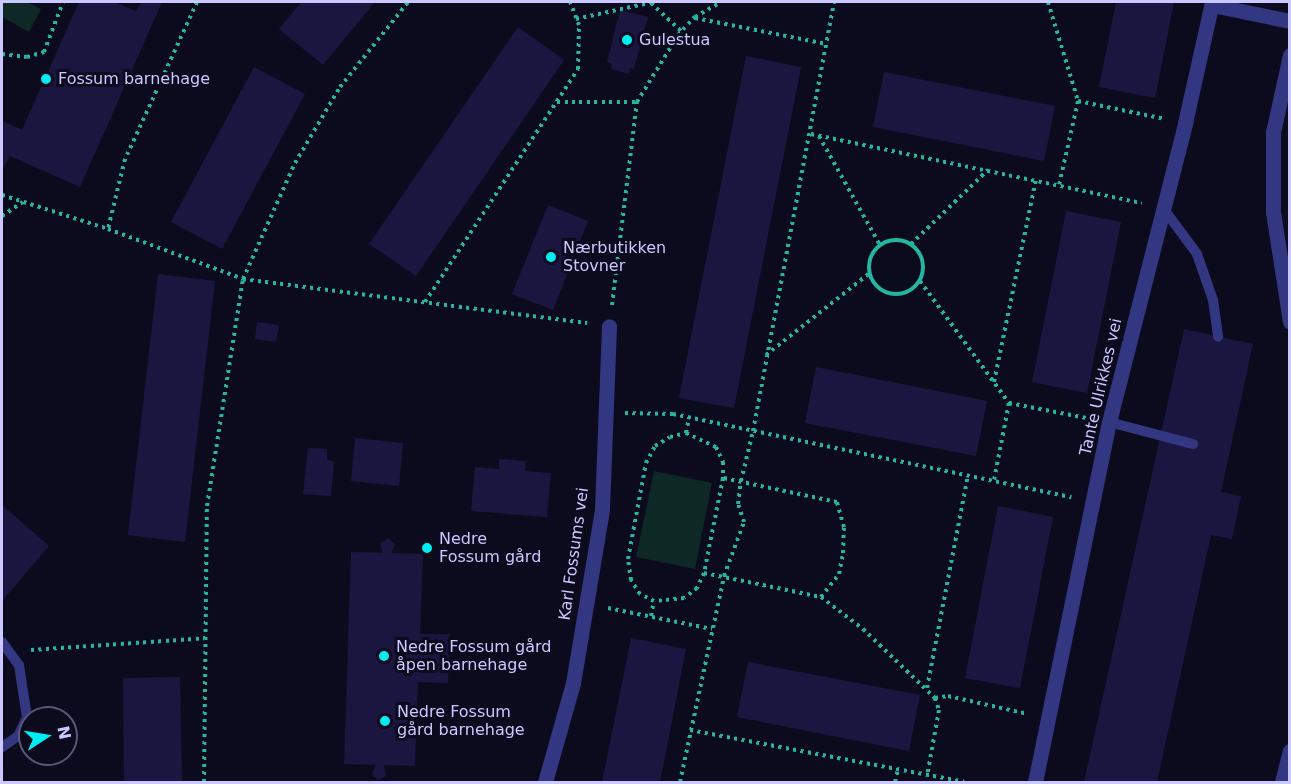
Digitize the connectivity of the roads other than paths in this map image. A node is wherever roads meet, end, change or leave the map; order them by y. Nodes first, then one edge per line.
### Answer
1 (1212, 3) edge
2 (1290, 21) edge
3 (1290, 55) edge
4 (1163, 208) junction
5 (1290, 322) edge
6 (609, 326) road end
7 (1218, 337) dead end
8 (1109, 422) junction
9 (1193, 444) dead end
10 (2, 642) edge
11 (2, 747) edge
12 (1290, 751) edge
13 (546, 783) edge
14 (1035, 783) edge
15 (1282, 783) edge

1 - 2 street
1 - 4 street, Tante Ulrikkes vei
3 - 5 street
4 - 7 lane
4 - 8 street, Tante Ulrikkes vei
6 - 13 street, Karl Fossums vei
8 - 9 lane
8 - 14 street, Tante Ulrikkes vei
10 - 11 lane
12 - 15 street

